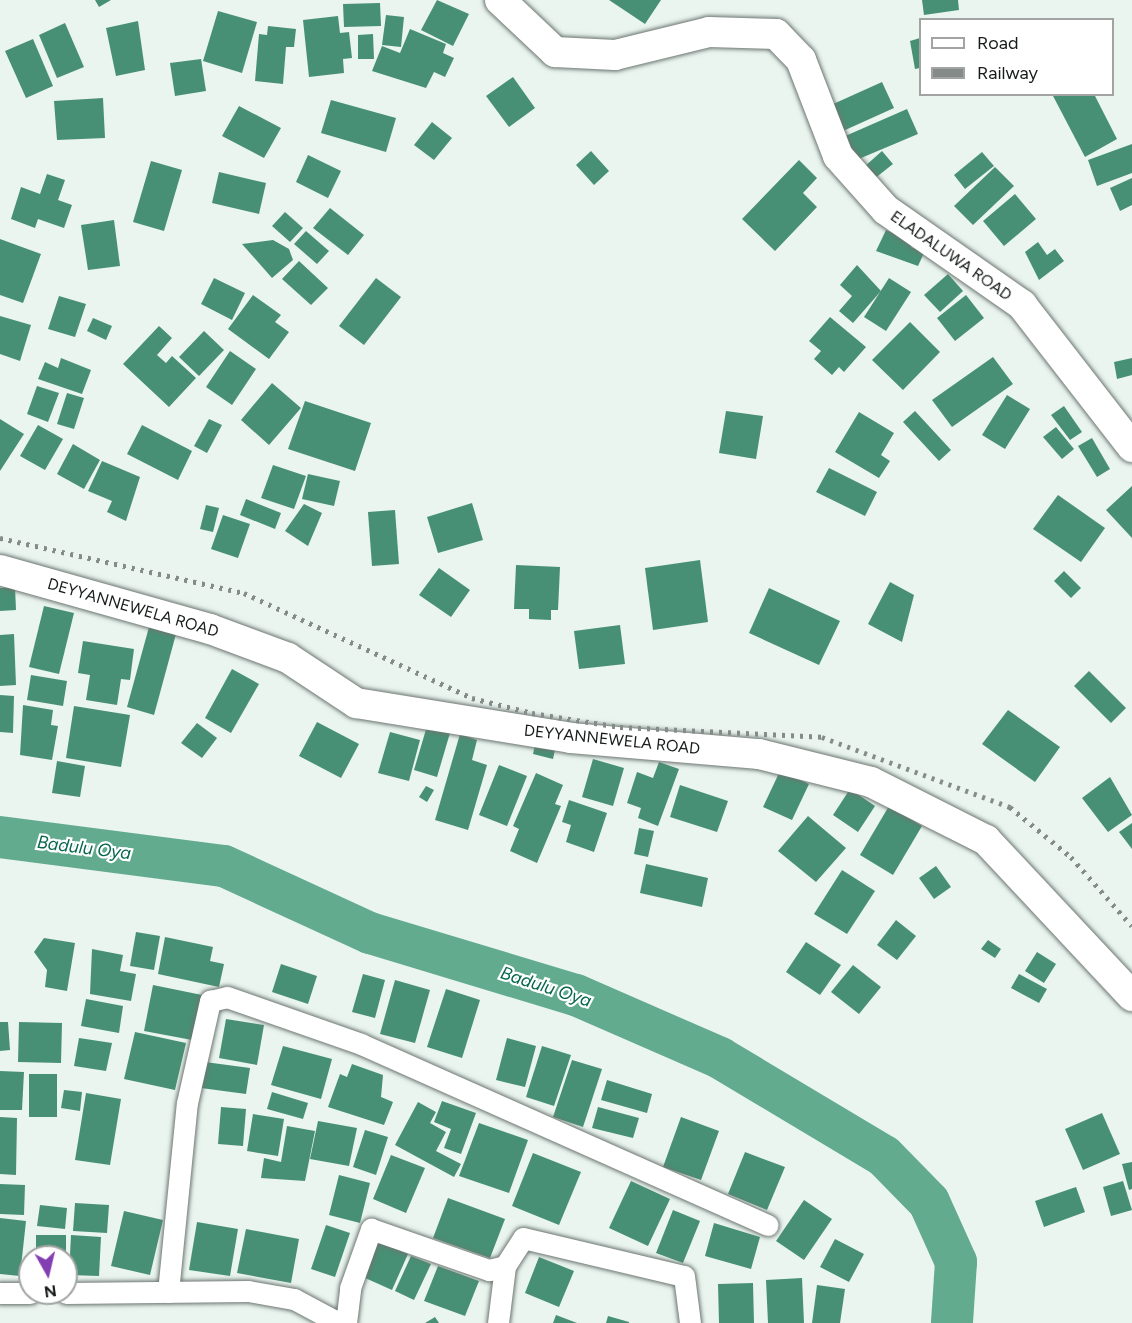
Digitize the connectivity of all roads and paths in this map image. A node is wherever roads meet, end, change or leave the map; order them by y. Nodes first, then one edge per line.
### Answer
1 (500, 0) edge
2 (1132, 447) edge
3 (0, 570) edge
4 (1132, 996) edge
5 (768, 1225) dead end
6 (505, 1266) junction
7 (168, 1292) junction
8 (0, 1293) edge
9 (18, 1293) edge
10 (78, 1293) edge
11 (339, 1323) edge
12 (346, 1323) edge
13 (498, 1323) edge
14 (690, 1323) edge

1 - 2 street, ELADALUWA ROAD
3 - 4 street, DEYYANNEWELA ROAD
5 - 7 street
6 - 12 street
6 - 13 street
6 - 14 street
7 - 10 street
7 - 11 street
8 - 9 street

